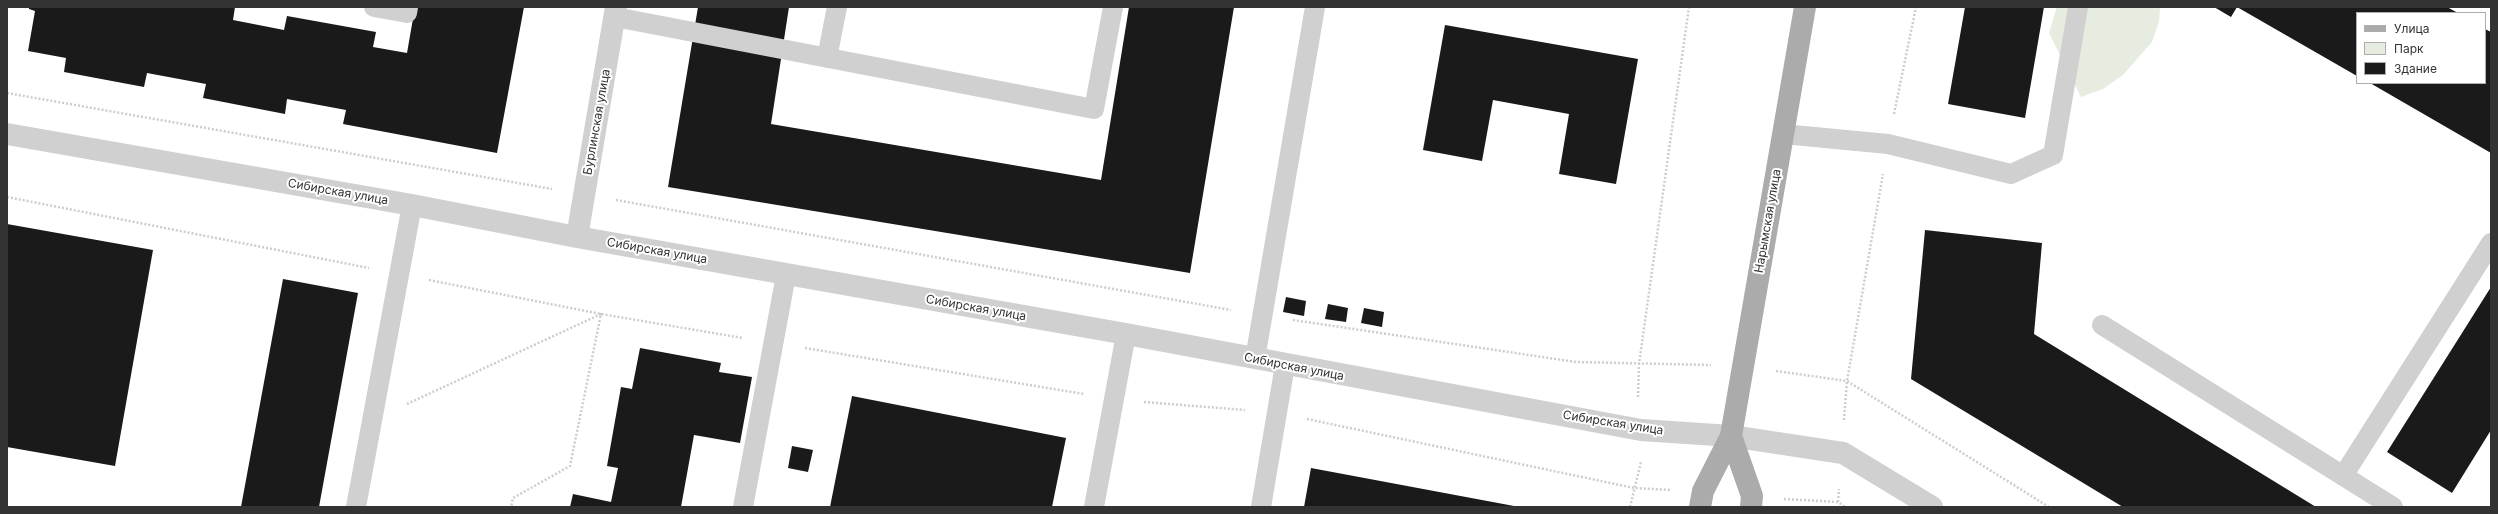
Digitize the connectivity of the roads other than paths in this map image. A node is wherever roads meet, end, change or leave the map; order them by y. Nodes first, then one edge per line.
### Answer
1 (374, 7) edge
2 (408, 7) edge
3 (836, 7) edge
4 (1113, 7) edge
5 (1315, 7) edge
6 (1804, 7) edge
7 (2078, 7) edge
8 (615, 12) edge
9 (827, 58) junction
10 (7, 134) edge
11 (1783, 134) junction
12 (412, 205) junction
13 (577, 237) junction
14 (2491, 243) edge
15 (786, 274) junction
16 (2102, 325) dead end
17 (1126, 334) junction
18 (1255, 360) junction
19 (1285, 365) junction
20 (1731, 436) junction
21 (2343, 476) junction
22 (1702, 499) edge
23 (1751, 502) edge
24 (356, 507) edge
25 (743, 507) edge
26 (1094, 507) edge
27 (1261, 507) edge
28 (1932, 507) edge
29 (2393, 507) edge

1 - 2 lane
3 - 9 lane
4 - 9 lane
5 - 18 lane
6 - 11 main road, Нарымская улица
7 - 11 lane
8 - 9 lane
8 - 13 street, Бурлинская улица
10 - 12 street, Сибирская улица
11 - 20 main road, Нарымская улица
12 - 13 street, Сибирская улица
12 - 24 lane
13 - 15 street, Сибирская улица
14 - 21 lane
15 - 17 street, Сибирская улица
15 - 25 lane
16 - 21 lane
17 - 18 street, Сибирская улица
17 - 26 lane
18 - 19 street, Сибирская улица
19 - 20 street, Сибирская улица
19 - 27 lane
20 - 22 main road, Нарымская улица
20 - 23 main road, Нарымская улица
20 - 28 street, Сибирская улица
21 - 29 lane

